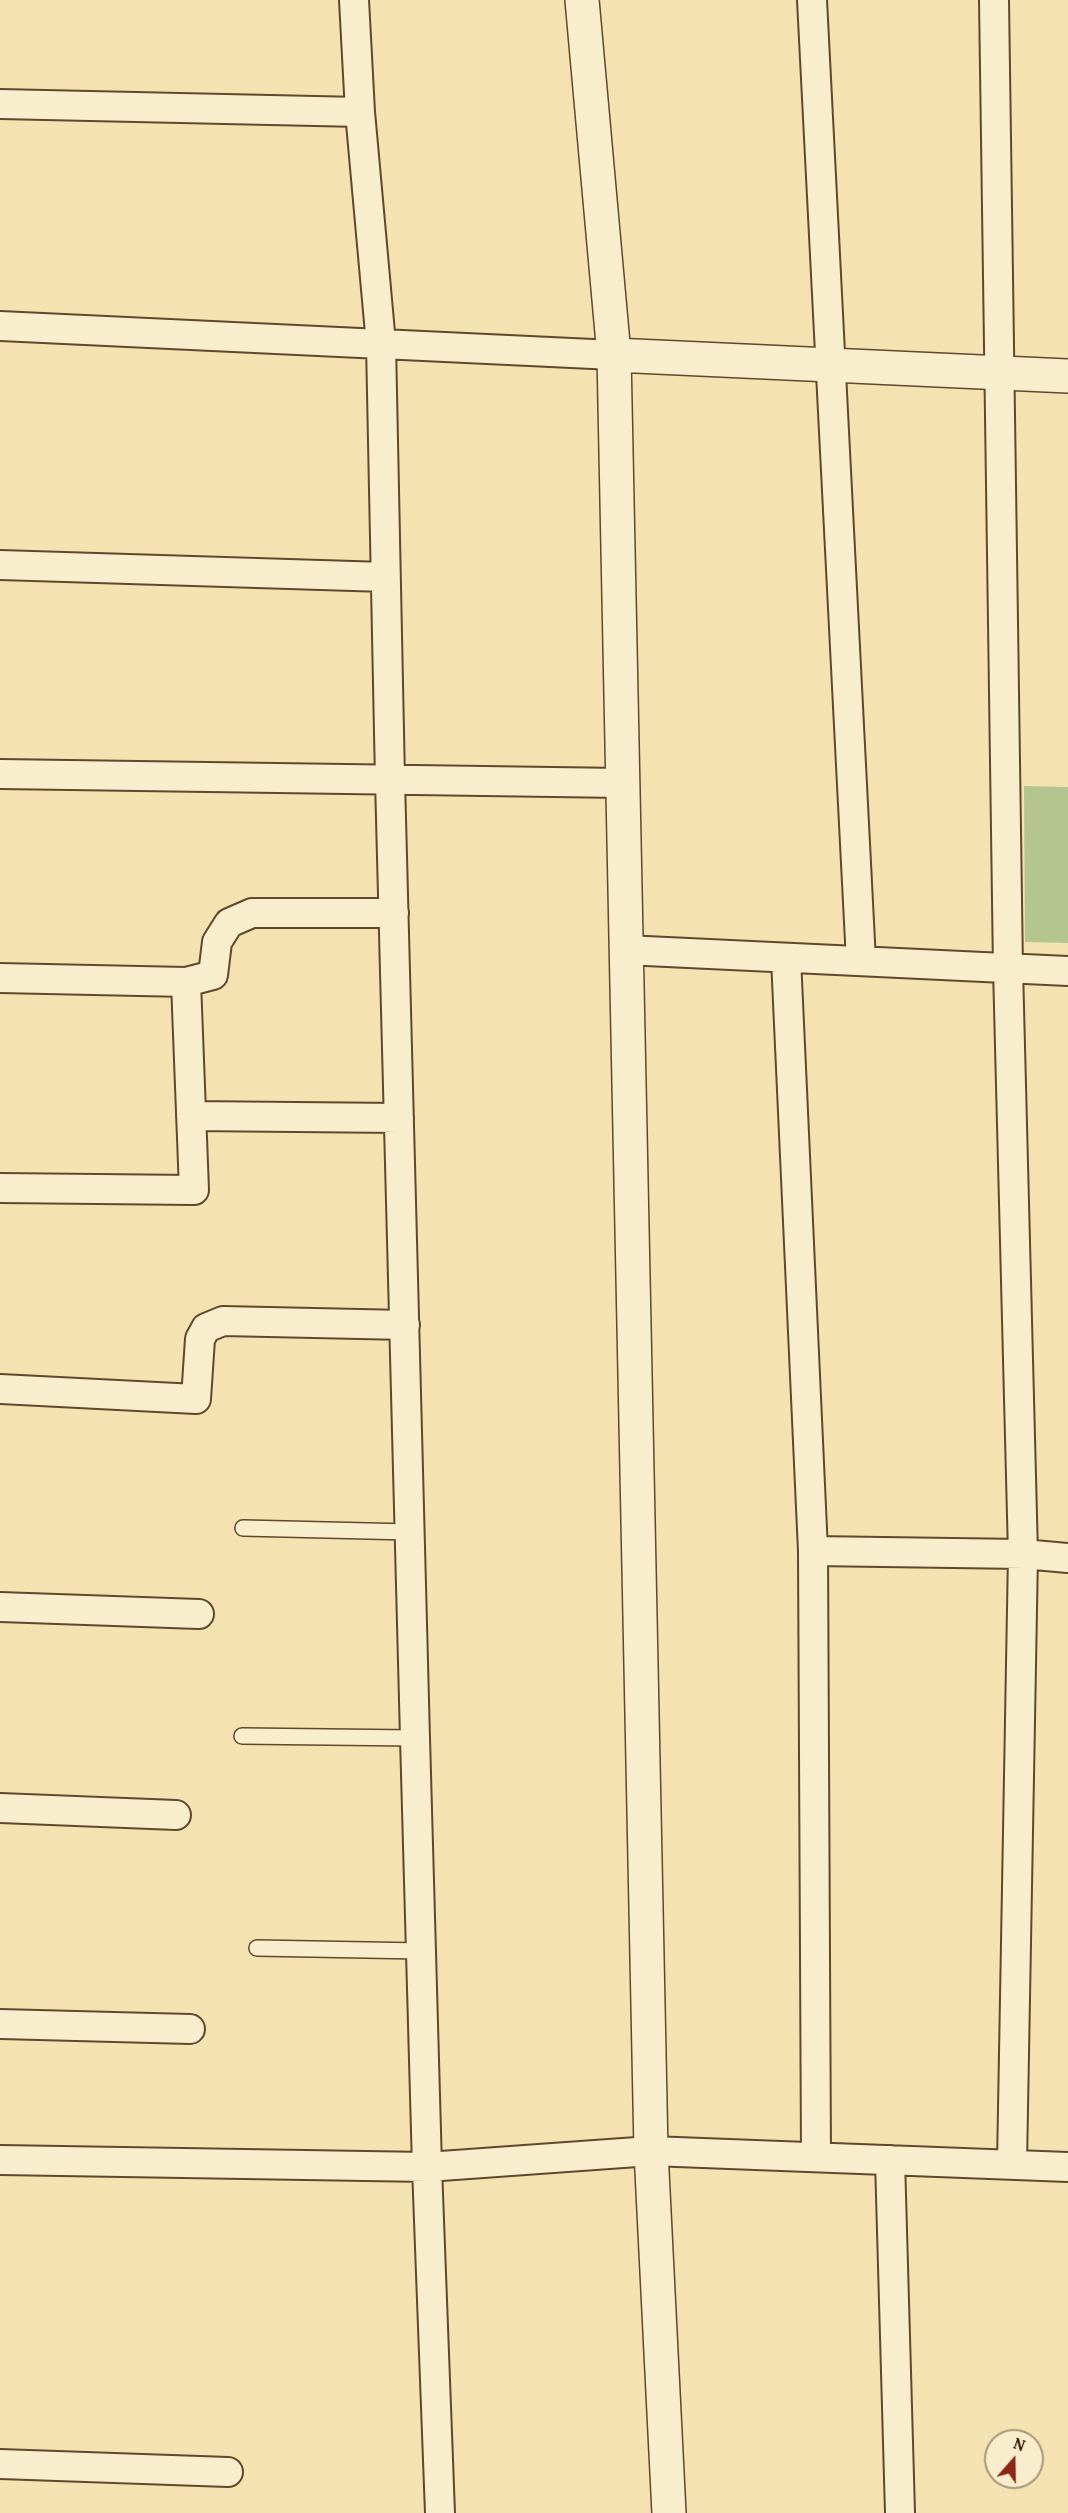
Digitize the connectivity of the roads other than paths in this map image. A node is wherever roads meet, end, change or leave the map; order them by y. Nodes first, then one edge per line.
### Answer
1 (354, 0) edge
2 (582, 0) edge
3 (812, 0) edge
4 (994, 0) edge
5 (0, 104) edge
6 (360, 111) junction
7 (0, 326) edge
8 (381, 344) junction
9 (614, 355) junction
10 (831, 365) junction
11 (998, 373) junction
12 (1068, 376) edge
13 (0, 565) edge
14 (385, 577) junction
15 (0, 774) edge
16 (390, 780) junction
17 (622, 783) junction
18 (394, 913) junction
19 (625, 950) junction
20 (786, 958) junction
21 (861, 961) junction
22 (1008, 968) junction
23 (1068, 971) edge
24 (0, 978) edge
25 (186, 982) junction
26 (191, 1116) junction
27 (399, 1118) junction
28 (0, 1188) edge
29 (405, 1324) junction
30 (0, 1389) edge
31 (243, 1528) dead end
32 (410, 1532) junction
33 (813, 1551) junction
34 (1023, 1554) junction
35 (1068, 1558) edge
36 (0, 1606) edge
37 (199, 1614) dead end
38 (242, 1736) dead end
39 (415, 1738) junction
40 (0, 1808) edge
41 (176, 1815) dead end
42 (257, 1948) dead end
43 (421, 1951) junction
44 (0, 2024) edge
45 (190, 2029) dead end
46 (651, 2151) junction
47 (816, 2157) junction
48 (0, 2160) edge
49 (890, 2160) junction
50 (1011, 2164) junction
51 (427, 2167) junction
52 (1068, 2167) edge
53 (0, 2464) edge
54 (228, 2472) dead end
55 (440, 2513) edge
56 (669, 2513) edge
57 (900, 2513) edge

1 - 6 street
2 - 9 street
3 - 10 street
4 - 11 street
5 - 6 street
6 - 8 street
7 - 8 street
8 - 9 street
8 - 14 street
9 - 10 street
9 - 17 street
10 - 11 street
10 - 21 street
11 - 12 street
11 - 22 street
13 - 14 street
14 - 16 street
15 - 16 street
16 - 17 street
16 - 18 street
17 - 19 street
18 - 25 street
18 - 27 street
19 - 20 street
19 - 46 street
20 - 21 street
20 - 33 street
21 - 22 street
22 - 23 street
22 - 34 street
24 - 25 street
25 - 26 street
26 - 27 street
26 - 28 street
27 - 29 street
29 - 30 street
29 - 32 street
31 - 32 lane
32 - 39 street
33 - 34 street
33 - 47 street
34 - 35 street
34 - 50 street
36 - 37 street
38 - 39 lane
39 - 43 street
40 - 41 street
42 - 43 lane
43 - 51 street
44 - 45 street
46 - 47 street
46 - 51 street
46 - 56 street
47 - 49 street
48 - 51 street
49 - 50 street
49 - 57 street
50 - 52 street
51 - 55 street
53 - 54 street

